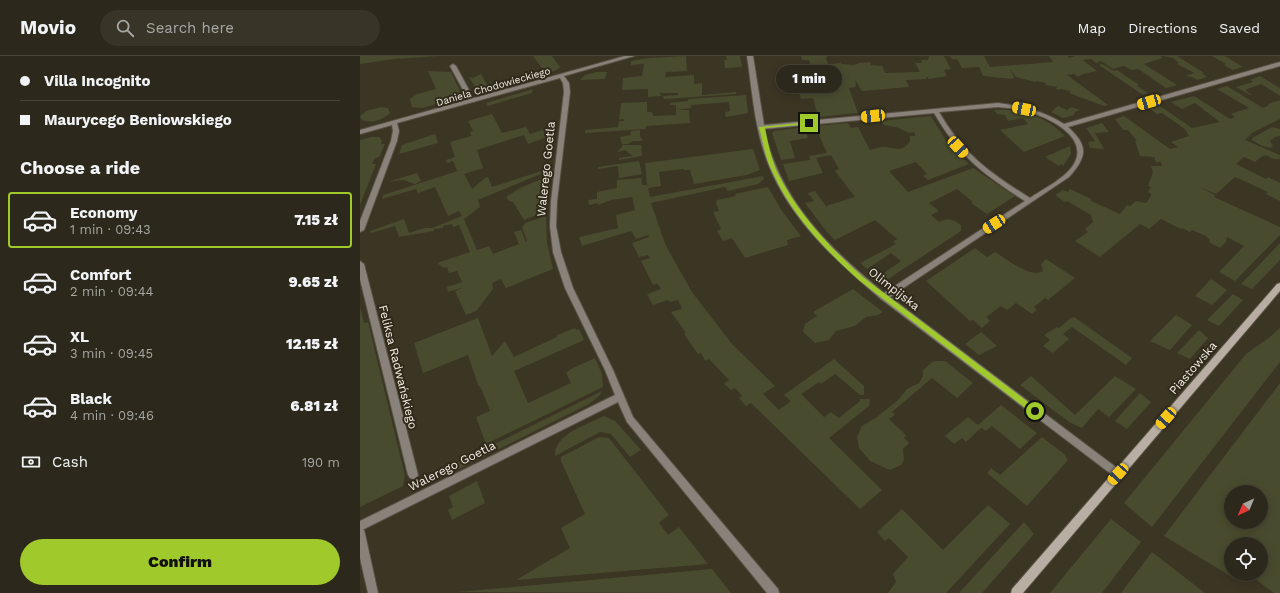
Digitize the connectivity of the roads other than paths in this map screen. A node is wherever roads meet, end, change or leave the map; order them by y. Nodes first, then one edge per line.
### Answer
1 (631, 56) edge
2 (750, 56) edge
3 (1280, 64) edge
4 (453, 66) dead end
5 (561, 76) junction
6 (472, 101) junction
7 (935, 110) junction
8 (394, 123) junction
9 (1063, 126) junction
10 (762, 127) junction
11 (360, 132) edge
12 (1029, 200) junction
13 (360, 230) edge
14 (360, 264) edge
15 (1280, 286) edge
16 (884, 297) junction
17 (620, 397) junction
18 (1118, 474) junction
19 (413, 475) dead end
20 (360, 526) edge
21 (360, 534) edge
22 (373, 593) edge
23 (774, 593) edge
24 (1016, 593) edge

1 - 5 street, Daniela Chodowieckiego
2 - 10 street, Olimpijska
3 - 9 street
4 - 6 street
5 - 6 street, Daniela Chodowieckiego
5 - 17 street, Walerego Goetla
6 - 8 street, Daniela Chodowieckiego
7 - 9 street
7 - 10 street
7 - 12 street
8 - 11 street, Daniela Chodowieckiego
8 - 13 street
9 - 12 street
10 - 16 street, Olimpijska
12 - 16 street
14 - 19 street, Feliksa Radwańskiego
15 - 18 street, Piastowska
16 - 18 street, Olimpijska
17 - 20 street, Walerego Goetla
17 - 23 street, Walerego Goetla
18 - 24 street, Piastowska
21 - 22 street

